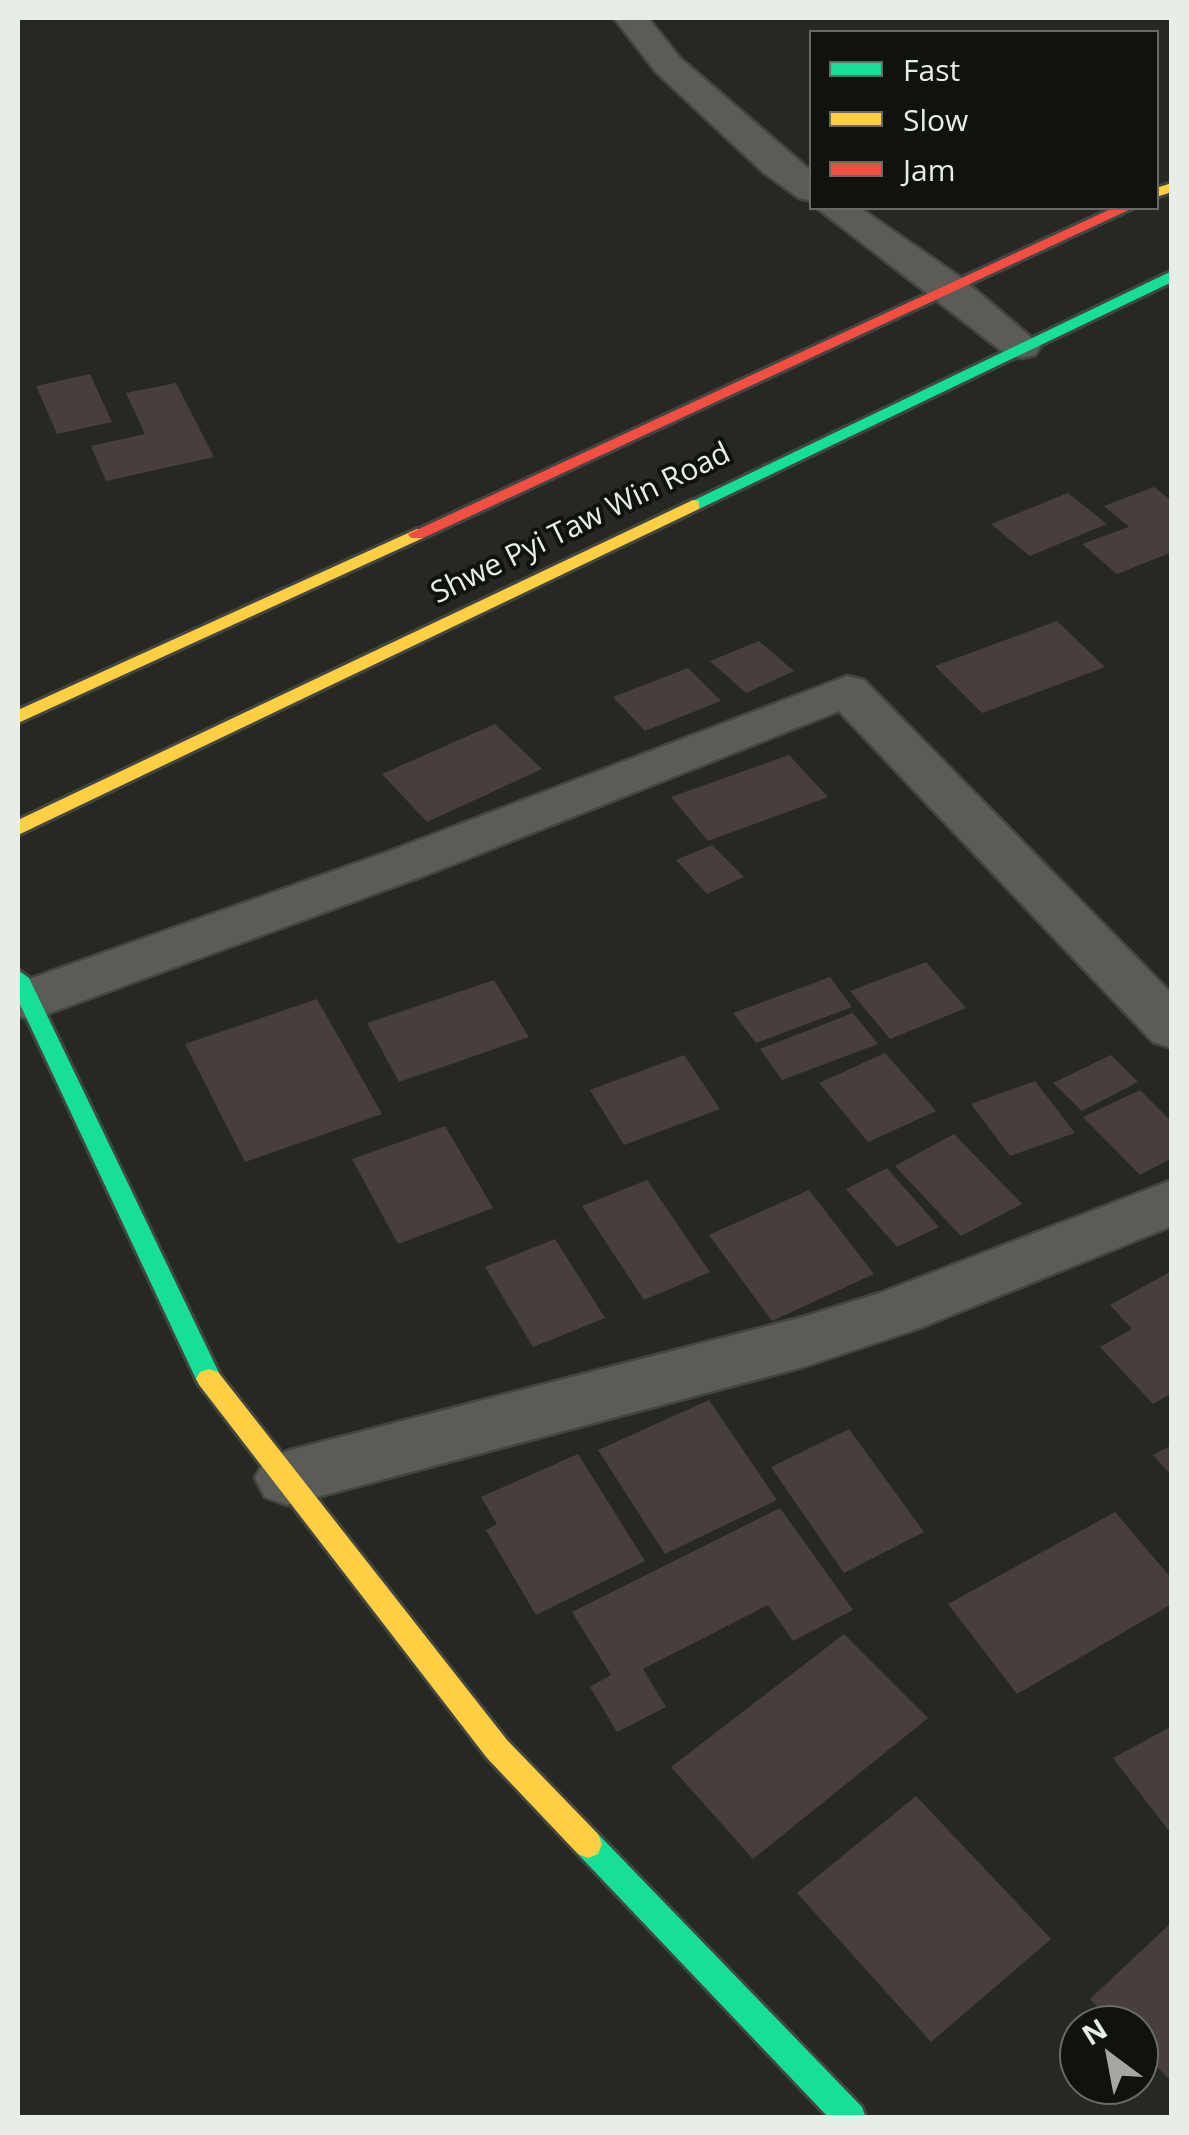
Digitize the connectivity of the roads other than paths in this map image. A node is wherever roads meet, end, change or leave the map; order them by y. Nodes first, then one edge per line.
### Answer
1 (631, 18) edge
2 (809, 188) edge
3 (839, 210) edge
4 (1122, 210) edge
5 (1165, 285) edge
6 (949, 287) junction
7 (1021, 346) junction
8 (18, 716) edge
9 (18, 828) edge
10 (23, 989) edge
11 (1172, 1028) edge
12 (1172, 1202) edge
13 (286, 1478) junction
14 (851, 2118) edge

1 - 2 street
3 - 6 street
4 - 6 main road
5 - 7 main road, Shwe Pyi Taw Win Road
6 - 7 street
6 - 8 main road
7 - 9 main road, Shwe Pyi Taw Win Road
10 - 11 street
10 - 13 main road
12 - 13 street
13 - 14 main road

